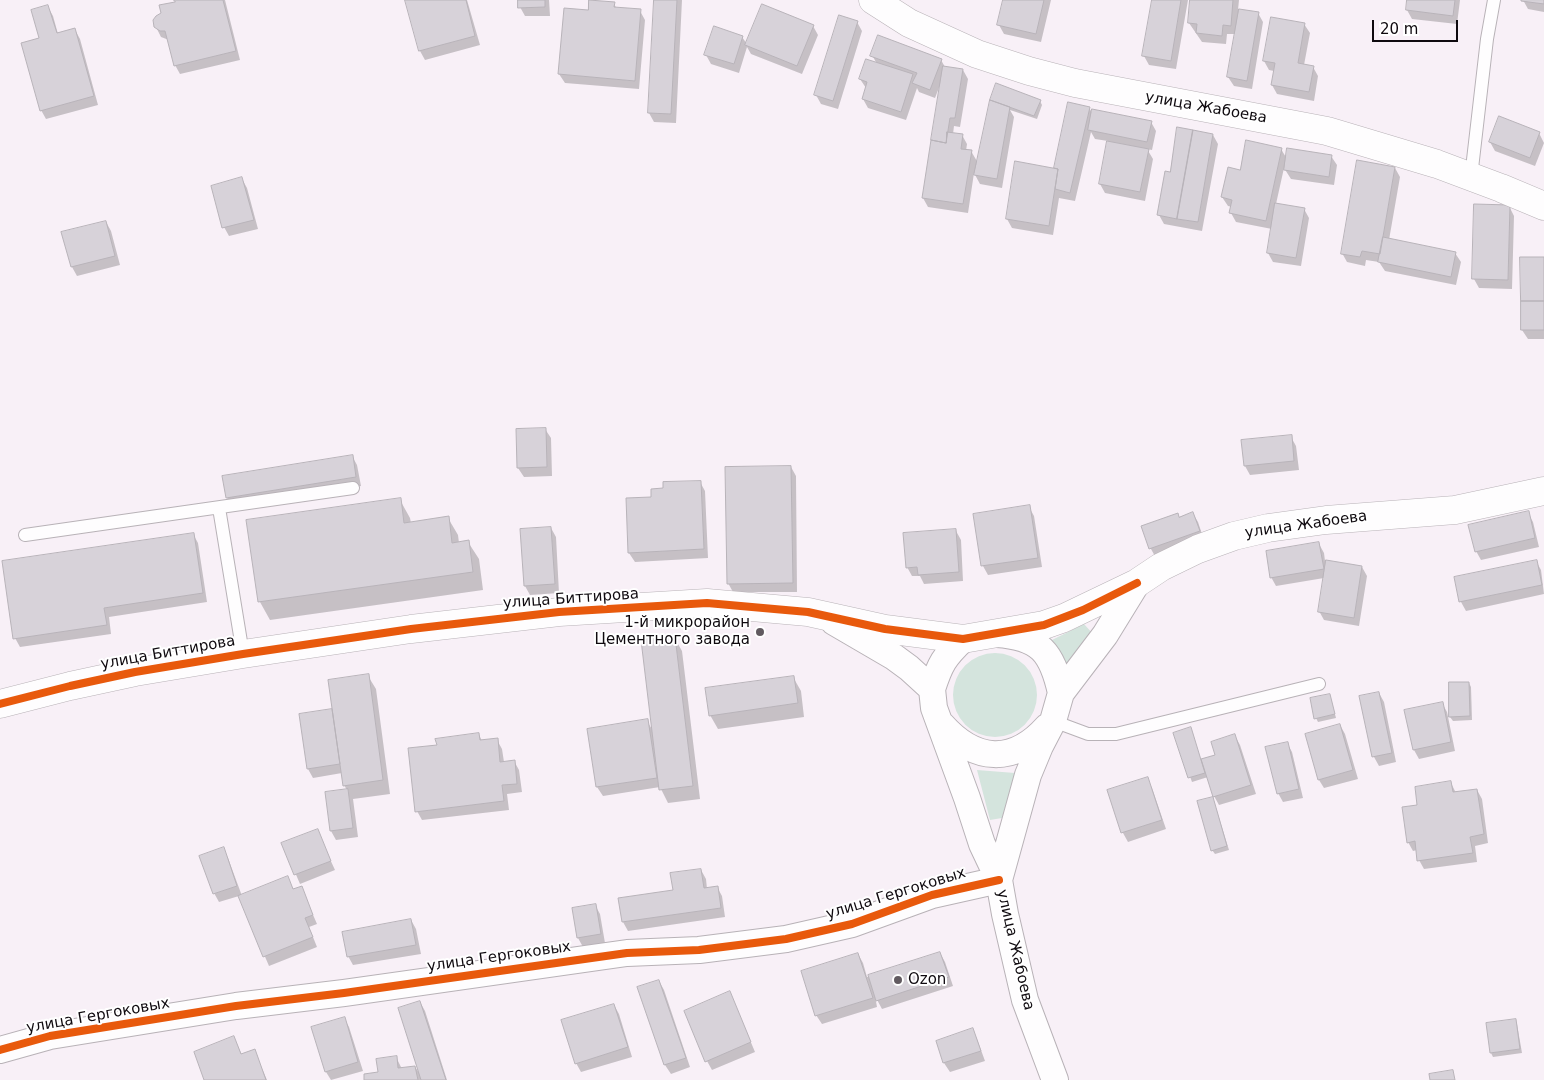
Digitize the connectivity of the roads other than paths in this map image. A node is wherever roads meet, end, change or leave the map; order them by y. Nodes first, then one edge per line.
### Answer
1 (873, 0) edge
2 (1494, 0) edge
3 (1471, 177) junction
4 (1544, 206) edge
5 (353, 488) dead end
6 (1544, 491) edge
7 (219, 508) junction
8 (25, 534) dead end
9 (1137, 583) junction
10 (826, 618) junction
11 (993, 634) junction
12 (963, 639) junction
13 (243, 654) junction
14 (1319, 684) dead end
15 (932, 689) junction
16 (1061, 693) junction
17 (0, 704) edge
18 (1053, 722) junction
19 (942, 725) junction
20 (999, 880) junction
21 (0, 1050) edge
22 (1055, 1080) edge

1 - 3 street, улица Жабоева
2 - 3 lane
3 - 4 street, улица Жабоева
5 - 7 lane
6 - 9 street, улица Жабоева
7 - 8 lane
7 - 13 lane
9 - 11 street, улица Биттирова
9 - 16 street, улица Жабоева
10 - 12 street, улица Биттирова
10 - 13 street, улица Биттирова
10 - 15 street
11 - 12 street, улица Биттирова
11 - 16 street
12 - 15 street
13 - 17 street, улица Биттирова
14 - 18 lane
15 - 19 street
16 - 18 street, улица Жабоева
18 - 19 street
18 - 20 street, улица Жабоева
19 - 20 street
20 - 21 street, улица Гергоковых
20 - 22 street, улица Жабоева

